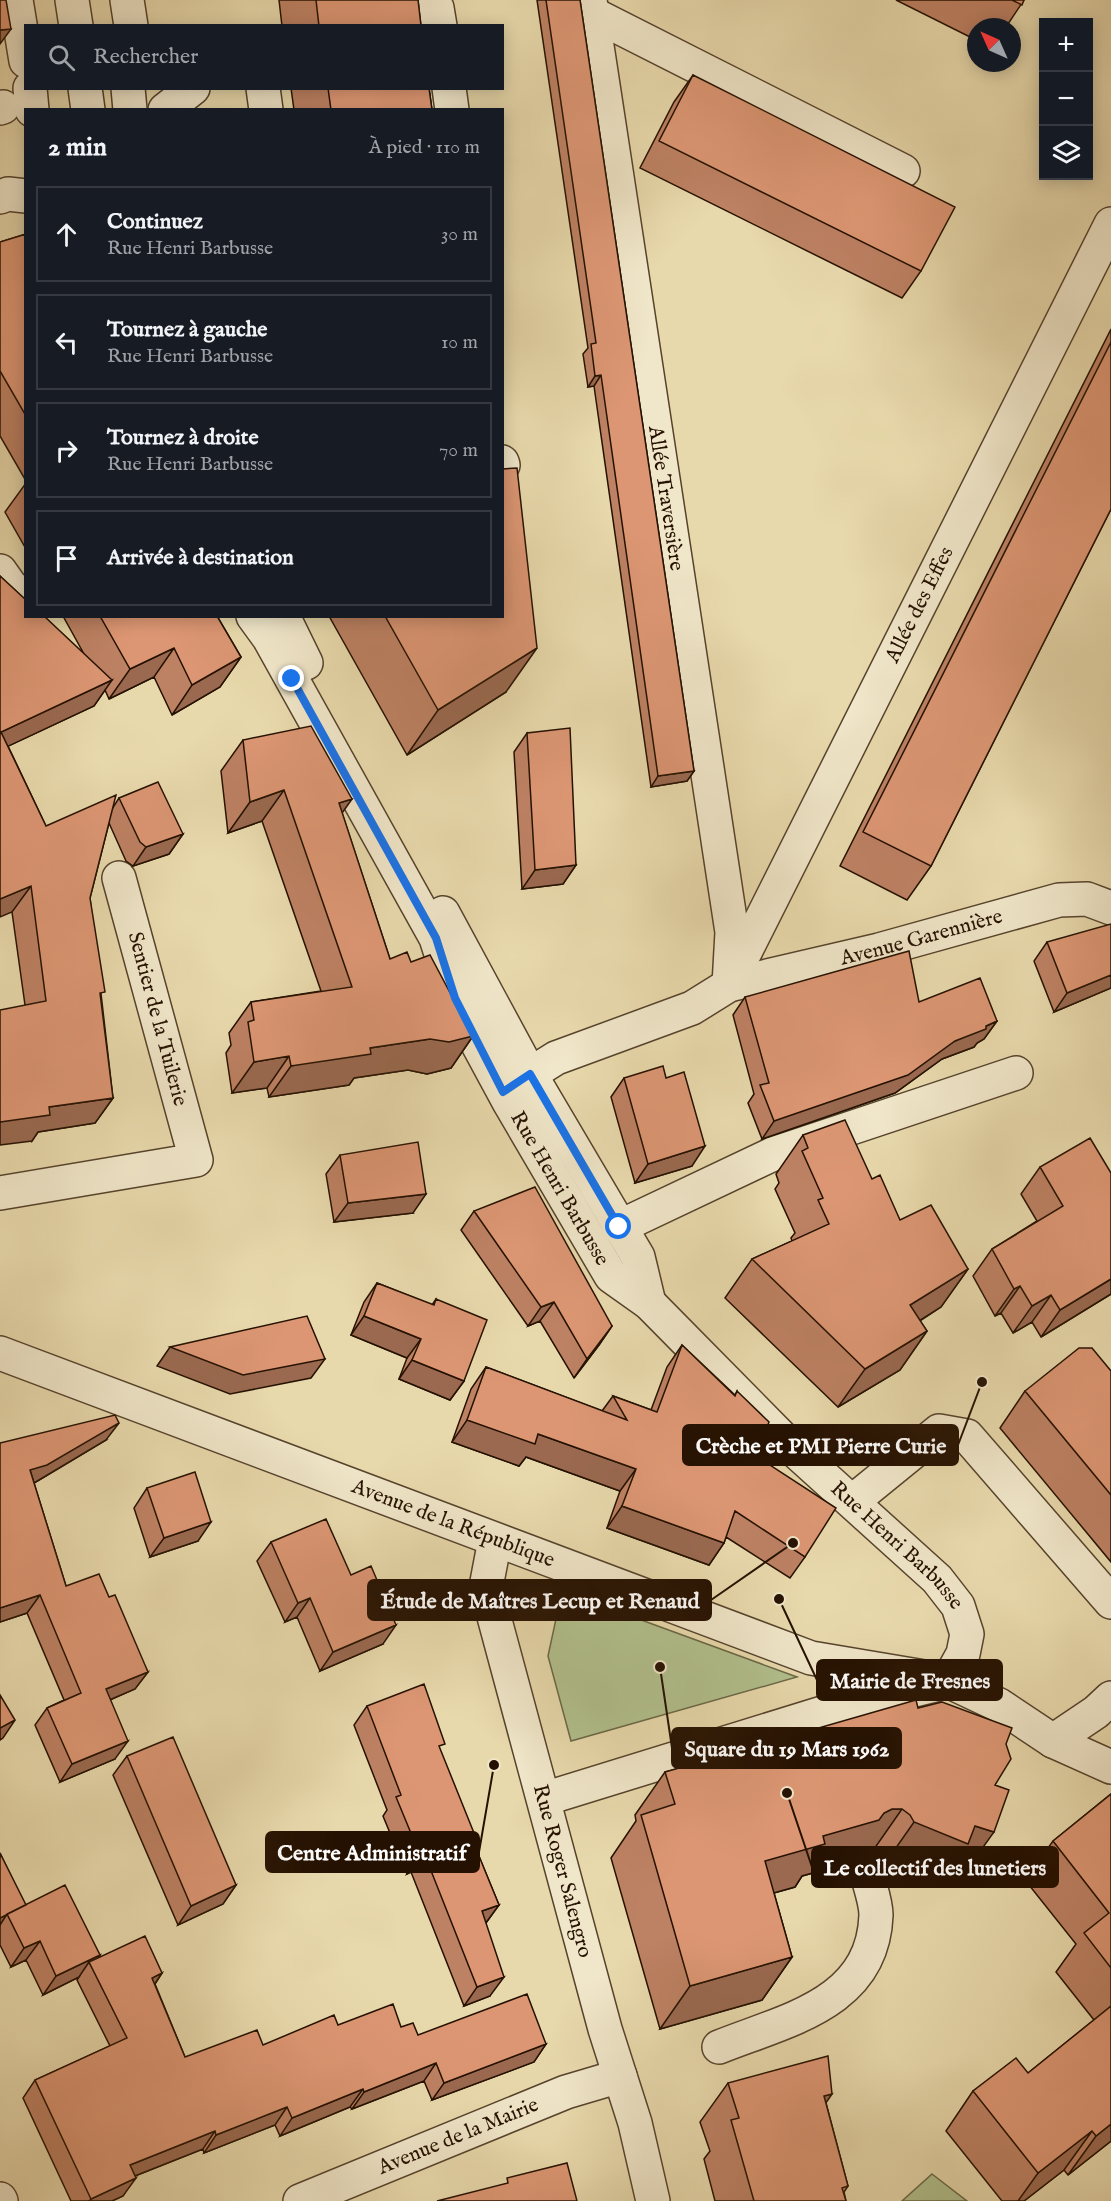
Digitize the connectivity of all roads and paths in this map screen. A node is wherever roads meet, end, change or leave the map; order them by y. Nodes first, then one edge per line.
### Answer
1 (16, 0) edge
2 (72, 0) edge
3 (105, 0) edge
4 (127, 0) edge
5 (591, 6) edge
6 (76, 24) edge
7 (109, 24) edge
8 (131, 24) edge
9 (309, 24) edge
10 (440, 24) edge
11 (24, 49) edge
12 (28, 90) edge
13 (86, 90) edge
14 (128, 90) edge
15 (190, 90) edge
16 (263, 90) edge
17 (449, 90) edge
18 (12, 108) edge
19 (88, 108) edge
20 (130, 108) edge
21 (168, 108) edge
22 (266, 108) edge
23 (452, 108) edge
24 (903, 171) dead end
25 (24, 196) edge
26 (0, 197) edge
27 (1111, 224) edge
28 (0, 571) edge
29 (24, 594) edge
30 (254, 618) edge
31 (285, 618) edge
32 (118, 878) dead end
33 (1111, 908) edge
34 (729, 985) junction
35 (1016, 1073) dead end
36 (516, 1083) junction
37 (0, 1193) edge
38 (619, 1227) junction
39 (649, 1303) junction
40 (0, 1353) edge
41 (853, 1501) junction
42 (495, 1540) junction
43 (1111, 1602) edge
44 (948, 1681) junction
45 (1111, 1698) edge
46 (1053, 1741) junction
47 (1111, 1767) edge
48 (544, 1799) junction
49 (866, 1870) edge
50 (720, 2047) dead end
51 (620, 2076) junction
52 (300, 2201) edge
53 (653, 2201) edge

1 - 11 street
2 - 6 street
3 - 7 street
4 - 8 street
5 - 24 street, Allée Traversière
5 - 34 street, Allée Traversière
9 - 10 street
12 - 18 street
13 - 19 street
14 - 20 street
15 - 21 street
16 - 22 street
17 - 23 street
25 - 26 street
27 - 34 street, Allée des Effes
28 - 29 street
30 - 36 street, Rue Henri Barbusse
31 - 36 street, Rue Henri Barbusse
32 - 37 street, Sentier de la Tuilerie
33 - 34 street, Avenue Garennière
34 - 36 street
35 - 38 street, Rue Henri Barbusse
36 - 38 street, Rue Henri Barbusse
36 - 39 street, Rue Henri Barbusse
38 - 39 street, Rue Henri Barbusse
39 - 41 street, Rue Henri Barbusse
40 - 42 street, Avenue de la République
41 - 43 street
41 - 44 street, Rue Henri Barbusse
42 - 44 street, Avenue de la République
42 - 48 street, Rue Roger Salengro
44 - 46 street, Avenue de la République
44 - 48 street
45 - 46 street
46 - 47 street, Avenue de la République
48 - 51 street, Rue Roger Salengro
49 - 50 street
51 - 52 street, Avenue de la Mairie
51 - 53 street, Rue Roger Salengro

